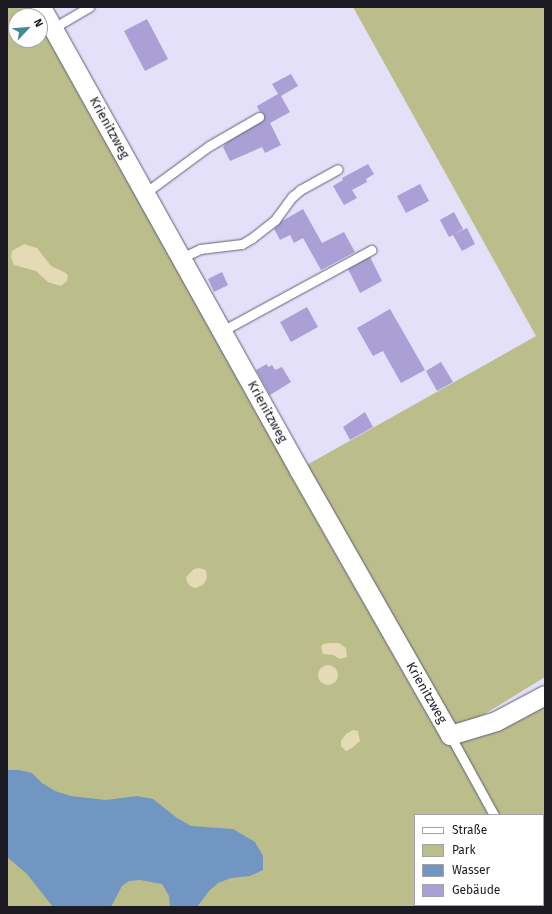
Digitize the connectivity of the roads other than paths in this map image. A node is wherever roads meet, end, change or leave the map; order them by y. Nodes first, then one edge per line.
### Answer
1 (41, 7) edge
2 (89, 7) edge
3 (53, 28) junction
4 (259, 116) dead end
5 (338, 169) dead end
6 (145, 193) junction
7 (371, 250) dead end
8 (181, 258) junction
9 (222, 331) junction
10 (545, 695) edge
11 (450, 735) junction
12 (493, 814) edge

1 - 3 street, Krienitzweg
2 - 3 lane
3 - 6 street, Krienitzweg
4 - 6 lane
5 - 8 lane
6 - 8 street, Krienitzweg
7 - 9 lane
8 - 9 street, Krienitzweg
9 - 11 street, Krienitzweg
10 - 11 street
11 - 12 lane, Krienitzweg

